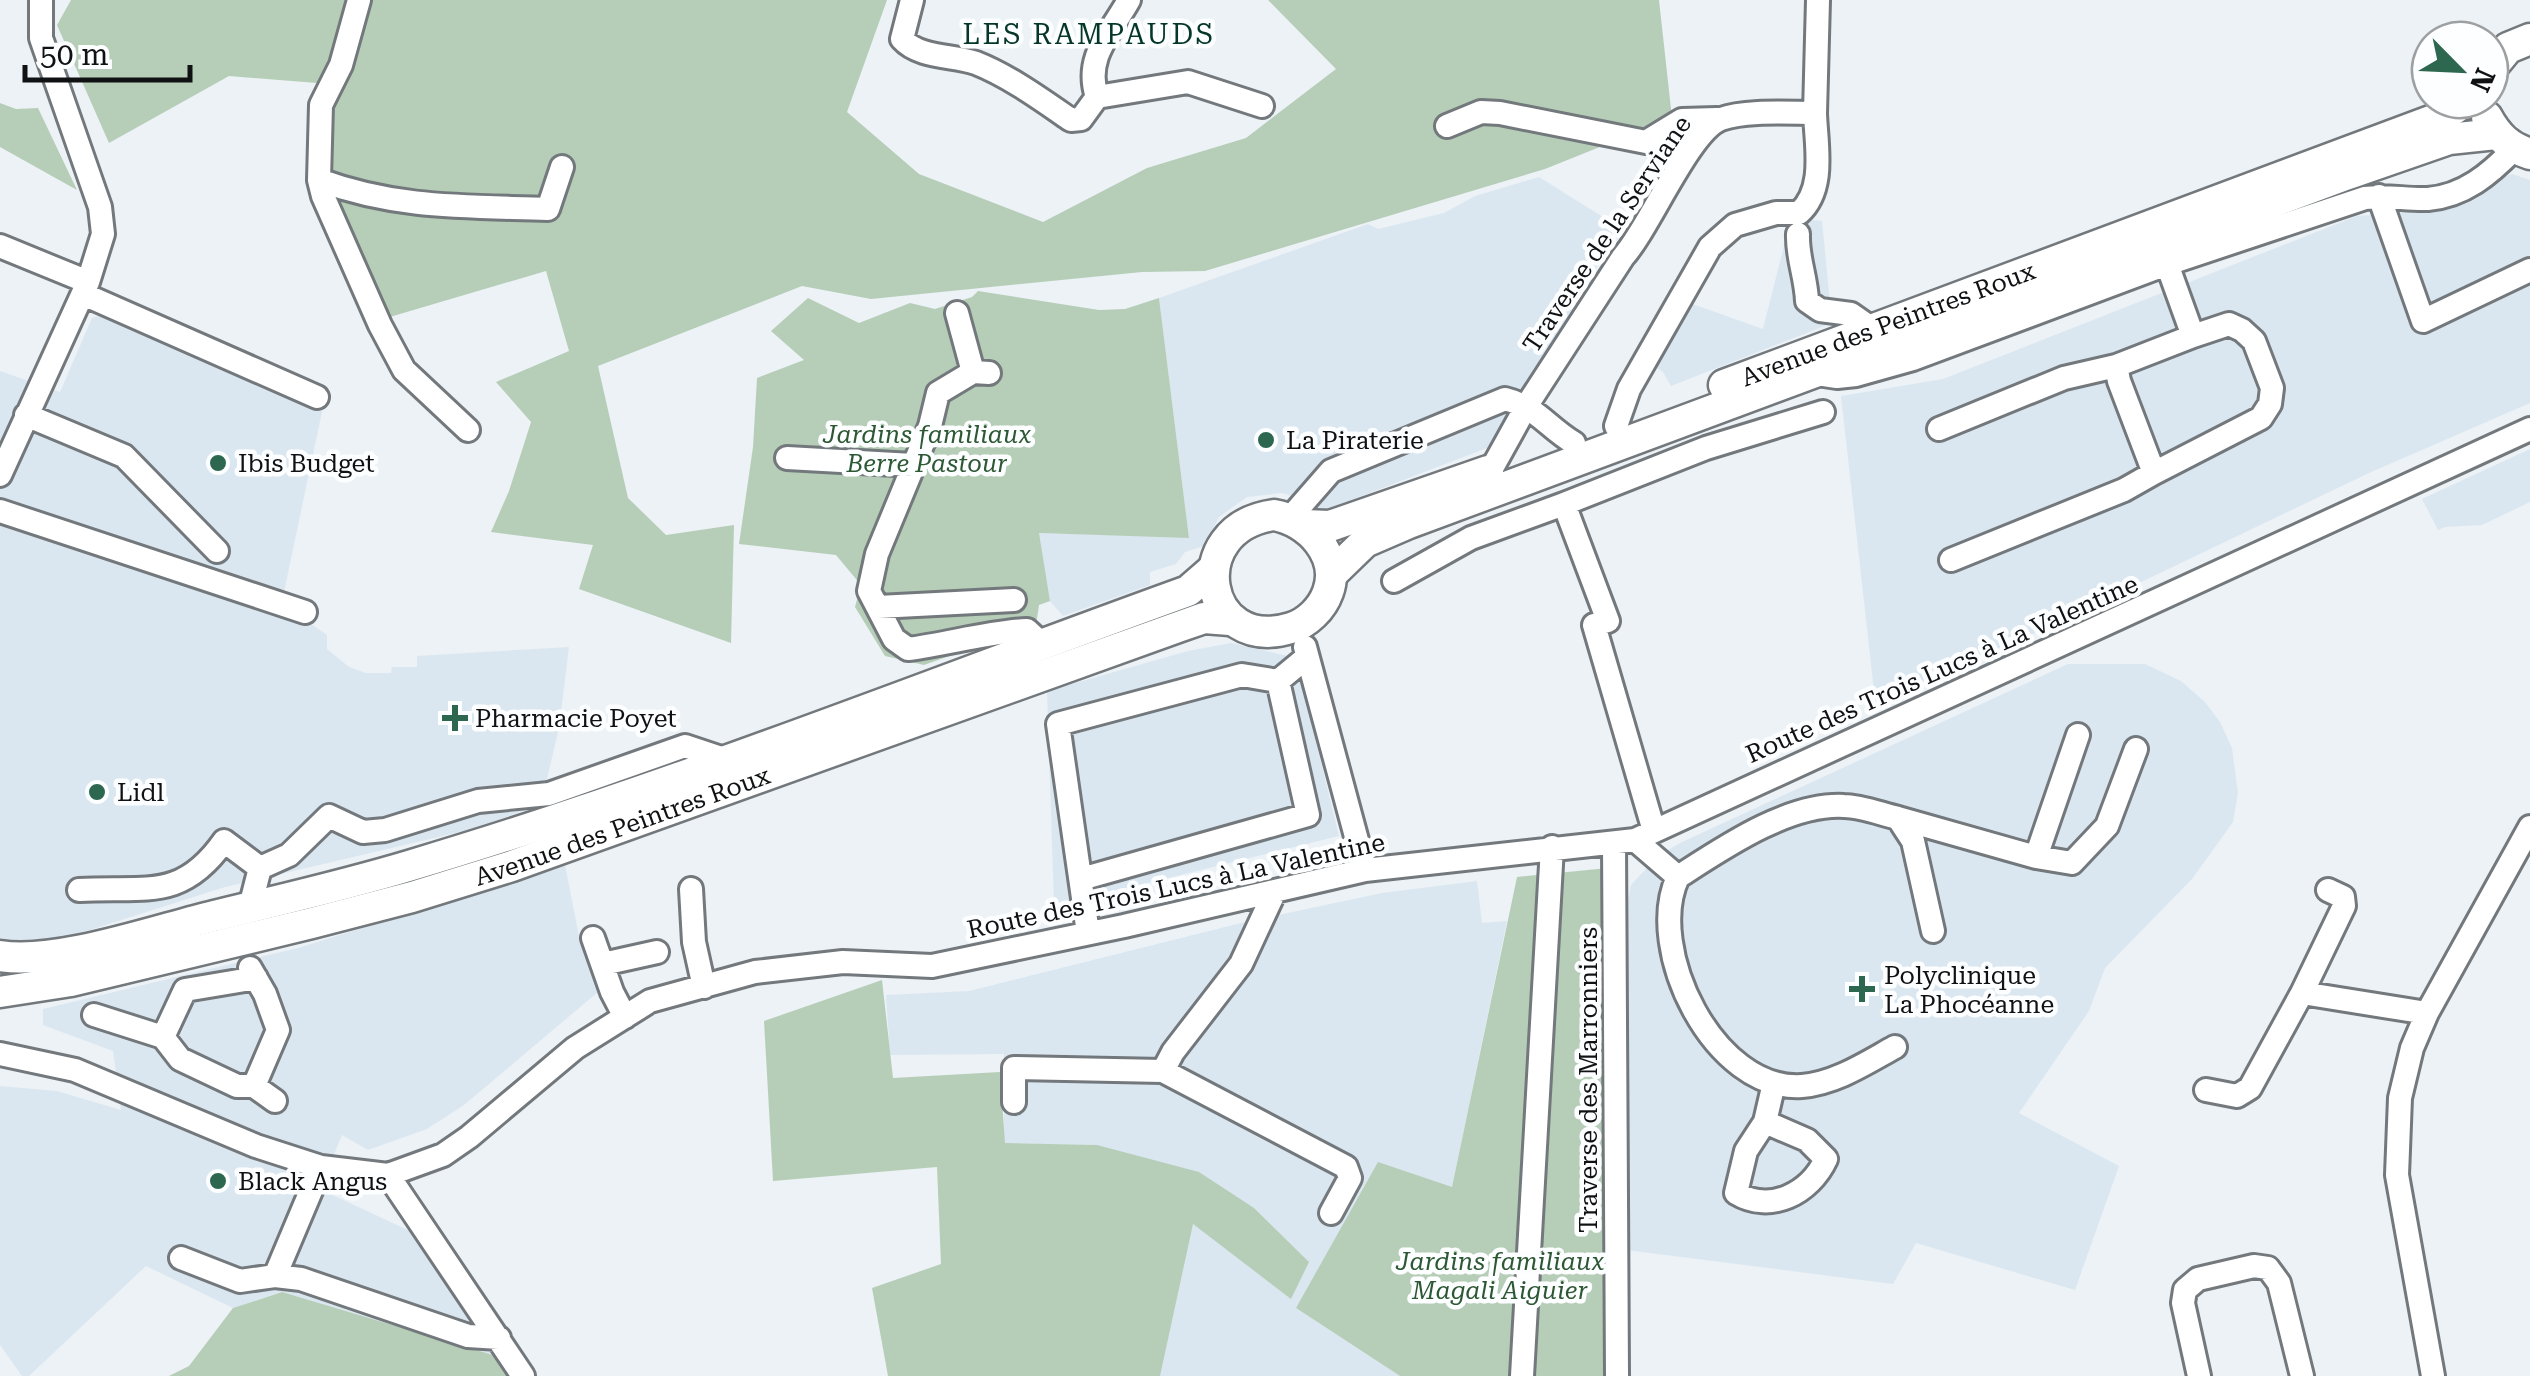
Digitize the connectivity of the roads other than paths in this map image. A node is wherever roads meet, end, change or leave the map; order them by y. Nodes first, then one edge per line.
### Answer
1 (42, 0) edge
2 (359, 0) edge
3 (912, 0) edge
4 (1129, 0) edge
5 (1818, 0) edge
6 (1097, 97) junction
7 (1262, 106) dead end
8 (1815, 112) junction
9 (1718, 120) junction
10 (2433, 120) edge
11 (2491, 120) edge
12 (1447, 126) dead end
13 (2514, 146) edge
14 (562, 167) dead end
15 (319, 180) junction
16 (2379, 196) junction
17 (1798, 234) dead end
18 (0, 246) edge
19 (2167, 264) junction
20 (2530, 270) edge
21 (86, 288) junction
22 (957, 313) dead end
23 (1872, 328) junction
24 (2193, 336) junction
25 (2116, 366) junction
26 (1813, 373) junction
27 (318, 397) dead end
28 (1527, 404) junction
29 (1823, 412) dead end
30 (26, 415) junction
31 (1616, 426) junction
32 (1939, 429) dead end
33 (2530, 429) edge
34 (468, 430) dead end
35 (1574, 443) junction
36 (787, 458) dead end
37 (913, 466) junction
38 (1491, 470) junction
39 (2154, 473) junction
40 (0, 475) edge
41 (1564, 504) junction
42 (0, 511) edge
43 (1297, 521) junction
44 (216, 552) dead end
45 (1951, 560) dead end
46 (1211, 570) junction
47 (1332, 574) junction
48 (1394, 581) dead end
49 (1014, 600) dead end
50 (878, 607) junction
51 (305, 612) dead end
52 (1230, 620) junction
53 (1299, 626) junction
54 (1042, 644) junction
55 (1308, 657) junction
56 (1278, 680) junction
57 (2078, 735) dead end
58 (2136, 749) dead end
59 (727, 760) junction
60 (1898, 818) junction
61 (2530, 827) edge
62 (1634, 838) junction
63 (1552, 847) junction
64 (2036, 856) junction
65 (260, 868) junction
66 (1365, 870) junction
67 (1678, 876) junction
68 (1081, 879) junction
69 (692, 889) dead end
70 (79, 890) dead end
71 (2328, 890) dead end
72 (1275, 891) junction
73 (250, 907) junction
74 (1933, 931) dead end
75 (1088, 934) junction
76 (593, 938) dead end
77 (657, 952) dead end
78 (0, 956) edge
79 (602, 964) junction
80 (704, 986) junction
81 (0, 992) edge
82 (2302, 993) junction
83 (2426, 1013) junction
84 (94, 1014) dead end
85 (625, 1017) junction
86 (162, 1037) junction
87 (1894, 1047) dead end
88 (1, 1052) edge
89 (1163, 1072) junction
90 (1774, 1083) junction
91 (254, 1086) junction
92 (2206, 1090) dead end
93 (275, 1101) dead end
94 (1014, 1102) dead end
95 (1765, 1122) dead end
96 (321, 1167) junction
97 (388, 1176) junction
98 (1331, 1213) dead end
99 (181, 1258) dead end
100 (275, 1276) junction
101 (499, 1338) junction
102 (523, 1376) edge
103 (1522, 1376) edge
104 (1617, 1376) edge
105 (2199, 1376) edge
106 (2302, 1376) edge
107 (2433, 1376) edge

1 - 21 street
2 - 15 street
3 - 6 street
4 - 6 street
5 - 8 street
6 - 7 street
8 - 9 street, Traverse de la Serviane
8 - 31 street
9 - 12 street
9 - 28 street, Traverse de la Serviane
10 - 23 main road, Avenue des Peintres Roux
11 - 13 main road
13 - 16 street, Avenue des Peintres Roux
13 - 26 main road, Avenue des Peintres Roux
14 - 15 street
15 - 34 street
16 - 19 street, Avenue des Peintres Roux
16 - 20 street
17 - 23 street
18 - 21 street
19 - 24 street
19 - 26 street, Avenue des Peintres Roux
21 - 27 street
21 - 30 street
22 - 37 street
23 - 31 main road, Avenue des Peintres Roux
24 - 25 street
24 - 39 street
25 - 32 street
25 - 39 street
26 - 47 main road, Avenue des Peintres Roux
28 - 35 street
28 - 38 street, Traverse de la Serviane
28 - 43 street
29 - 41 street
30 - 40 street
30 - 44 street
31 - 35 main road, Avenue des Peintres Roux
33 - 62 street, Route des Trois Lucs à La Valentine
35 - 38 main road, Avenue des Peintres Roux
36 - 37 street
37 - 50 street
38 - 43 main road, Avenue des Peintres Roux
39 - 45 street
41 - 48 street
41 - 62 street, Traverse des Marronniers
42 - 51 street
43 - 46 main road
43 - 47 main road
46 - 52 main road
46 - 54 main road, Avenue des Peintres Roux
47 - 53 main road
49 - 50 street
50 - 54 street
52 - 53 main road
52 - 81 main road, Avenue des Peintres Roux
53 - 55 street
54 - 59 main road, Avenue des Peintres Roux
55 - 56 street
55 - 66 street
56 - 68 street
56 - 68 street
57 - 64 street
58 - 64 street
59 - 65 street
59 - 73 main road, Avenue des Peintres Roux
60 - 64 street
60 - 67 street
60 - 74 street
61 - 83 street
62 - 63 street, Route des Trois Lucs à La Valentine
62 - 67 street
62 - 104 street, Traverse des Marronniers
63 - 66 street, Route des Trois Lucs à La Valentine
63 - 103 street
65 - 70 street
65 - 73 street
66 - 72 street, Route des Trois Lucs à La Valentine
67 - 90 street
68 - 75 street
69 - 80 street
71 - 82 street
72 - 75 street, Route des Trois Lucs à La Valentine
72 - 89 street
73 - 78 main road, Avenue des Peintres Roux
75 - 80 street, Route des Trois Lucs à La Valentine
76 - 79 street
77 - 79 street
79 - 85 street
80 - 85 street, Route des Trois Lucs à La Valentine
82 - 83 street
82 - 92 street
83 - 107 street
84 - 86 street
85 - 97 street, Route des Trois Lucs à La Valentine
86 - 91 street
86 - 91 street
87 - 90 street
88 - 96 street, Route des Trois Lucs à La Valentine
89 - 94 street
89 - 98 street
90 - 95 street
91 - 93 street
96 - 97 street, Route des Trois Lucs à La Valentine
96 - 100 street
97 - 101 street
99 - 100 street
100 - 101 street
101 - 102 street
105 - 106 street

